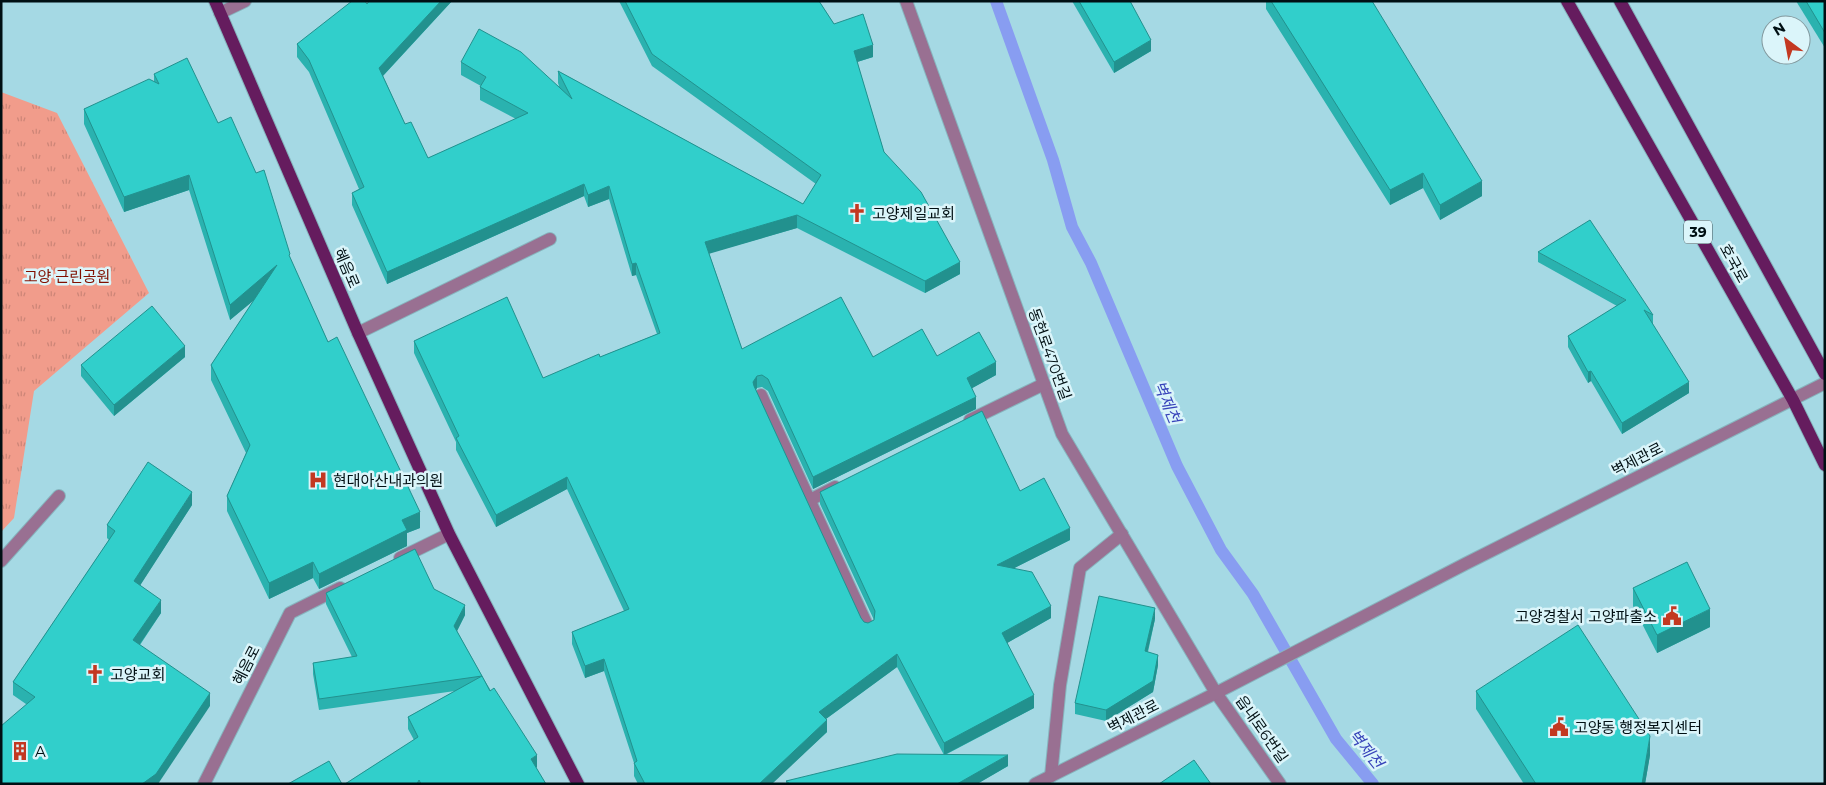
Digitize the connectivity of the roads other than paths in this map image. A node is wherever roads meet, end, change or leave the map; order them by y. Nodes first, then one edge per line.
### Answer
1 (245, 1) edge
2 (906, 1) edge
3 (1567, 1) edge
4 (1620, 1) edge
5 (217, 7) edge
6 (550, 239) dead end
7 (358, 333) junction
8 (1825, 374) edge
9 (1825, 383) edge
10 (1044, 384) junction
11 (760, 395) edge
12 (1793, 400) junction
13 (958, 426) edge
14 (1825, 465) edge
15 (843, 483) edge
16 (59, 496) dead end
17 (810, 500) junction
18 (450, 534) junction
19 (1122, 534) junction
20 (1, 561) edge
21 (387, 565) edge
22 (352, 582) edge
23 (868, 627) edge
24 (1216, 693) junction
25 (1051, 776) junction
26 (204, 784) edge
27 (578, 784) edge
28 (1034, 784) edge
29 (1280, 784) edge

1 - 5 street, 혜음로
2 - 10 street, 동헌로470번길
3 - 12 main road, 호국로 / 39
4 - 8 main road, 호국로
5 - 7 main road, 혜음로
6 - 7 street
7 - 18 main road, 혜음로
9 - 12 street, 벽제관로
10 - 13 street
10 - 19 street, 동헌로470번길
11 - 17 street
12 - 14 main road, 호국로 / 39
12 - 24 street, 벽제관로
15 - 17 street
16 - 20 street
17 - 23 street
18 - 21 street
18 - 27 main road, 혜음로
19 - 24 street, 동헌로470번길
19 - 25 street
22 - 26 street, 혜음로
24 - 25 street, 벽제관로
24 - 29 street, 읍내로6번길
25 - 28 street, 벽제관로

